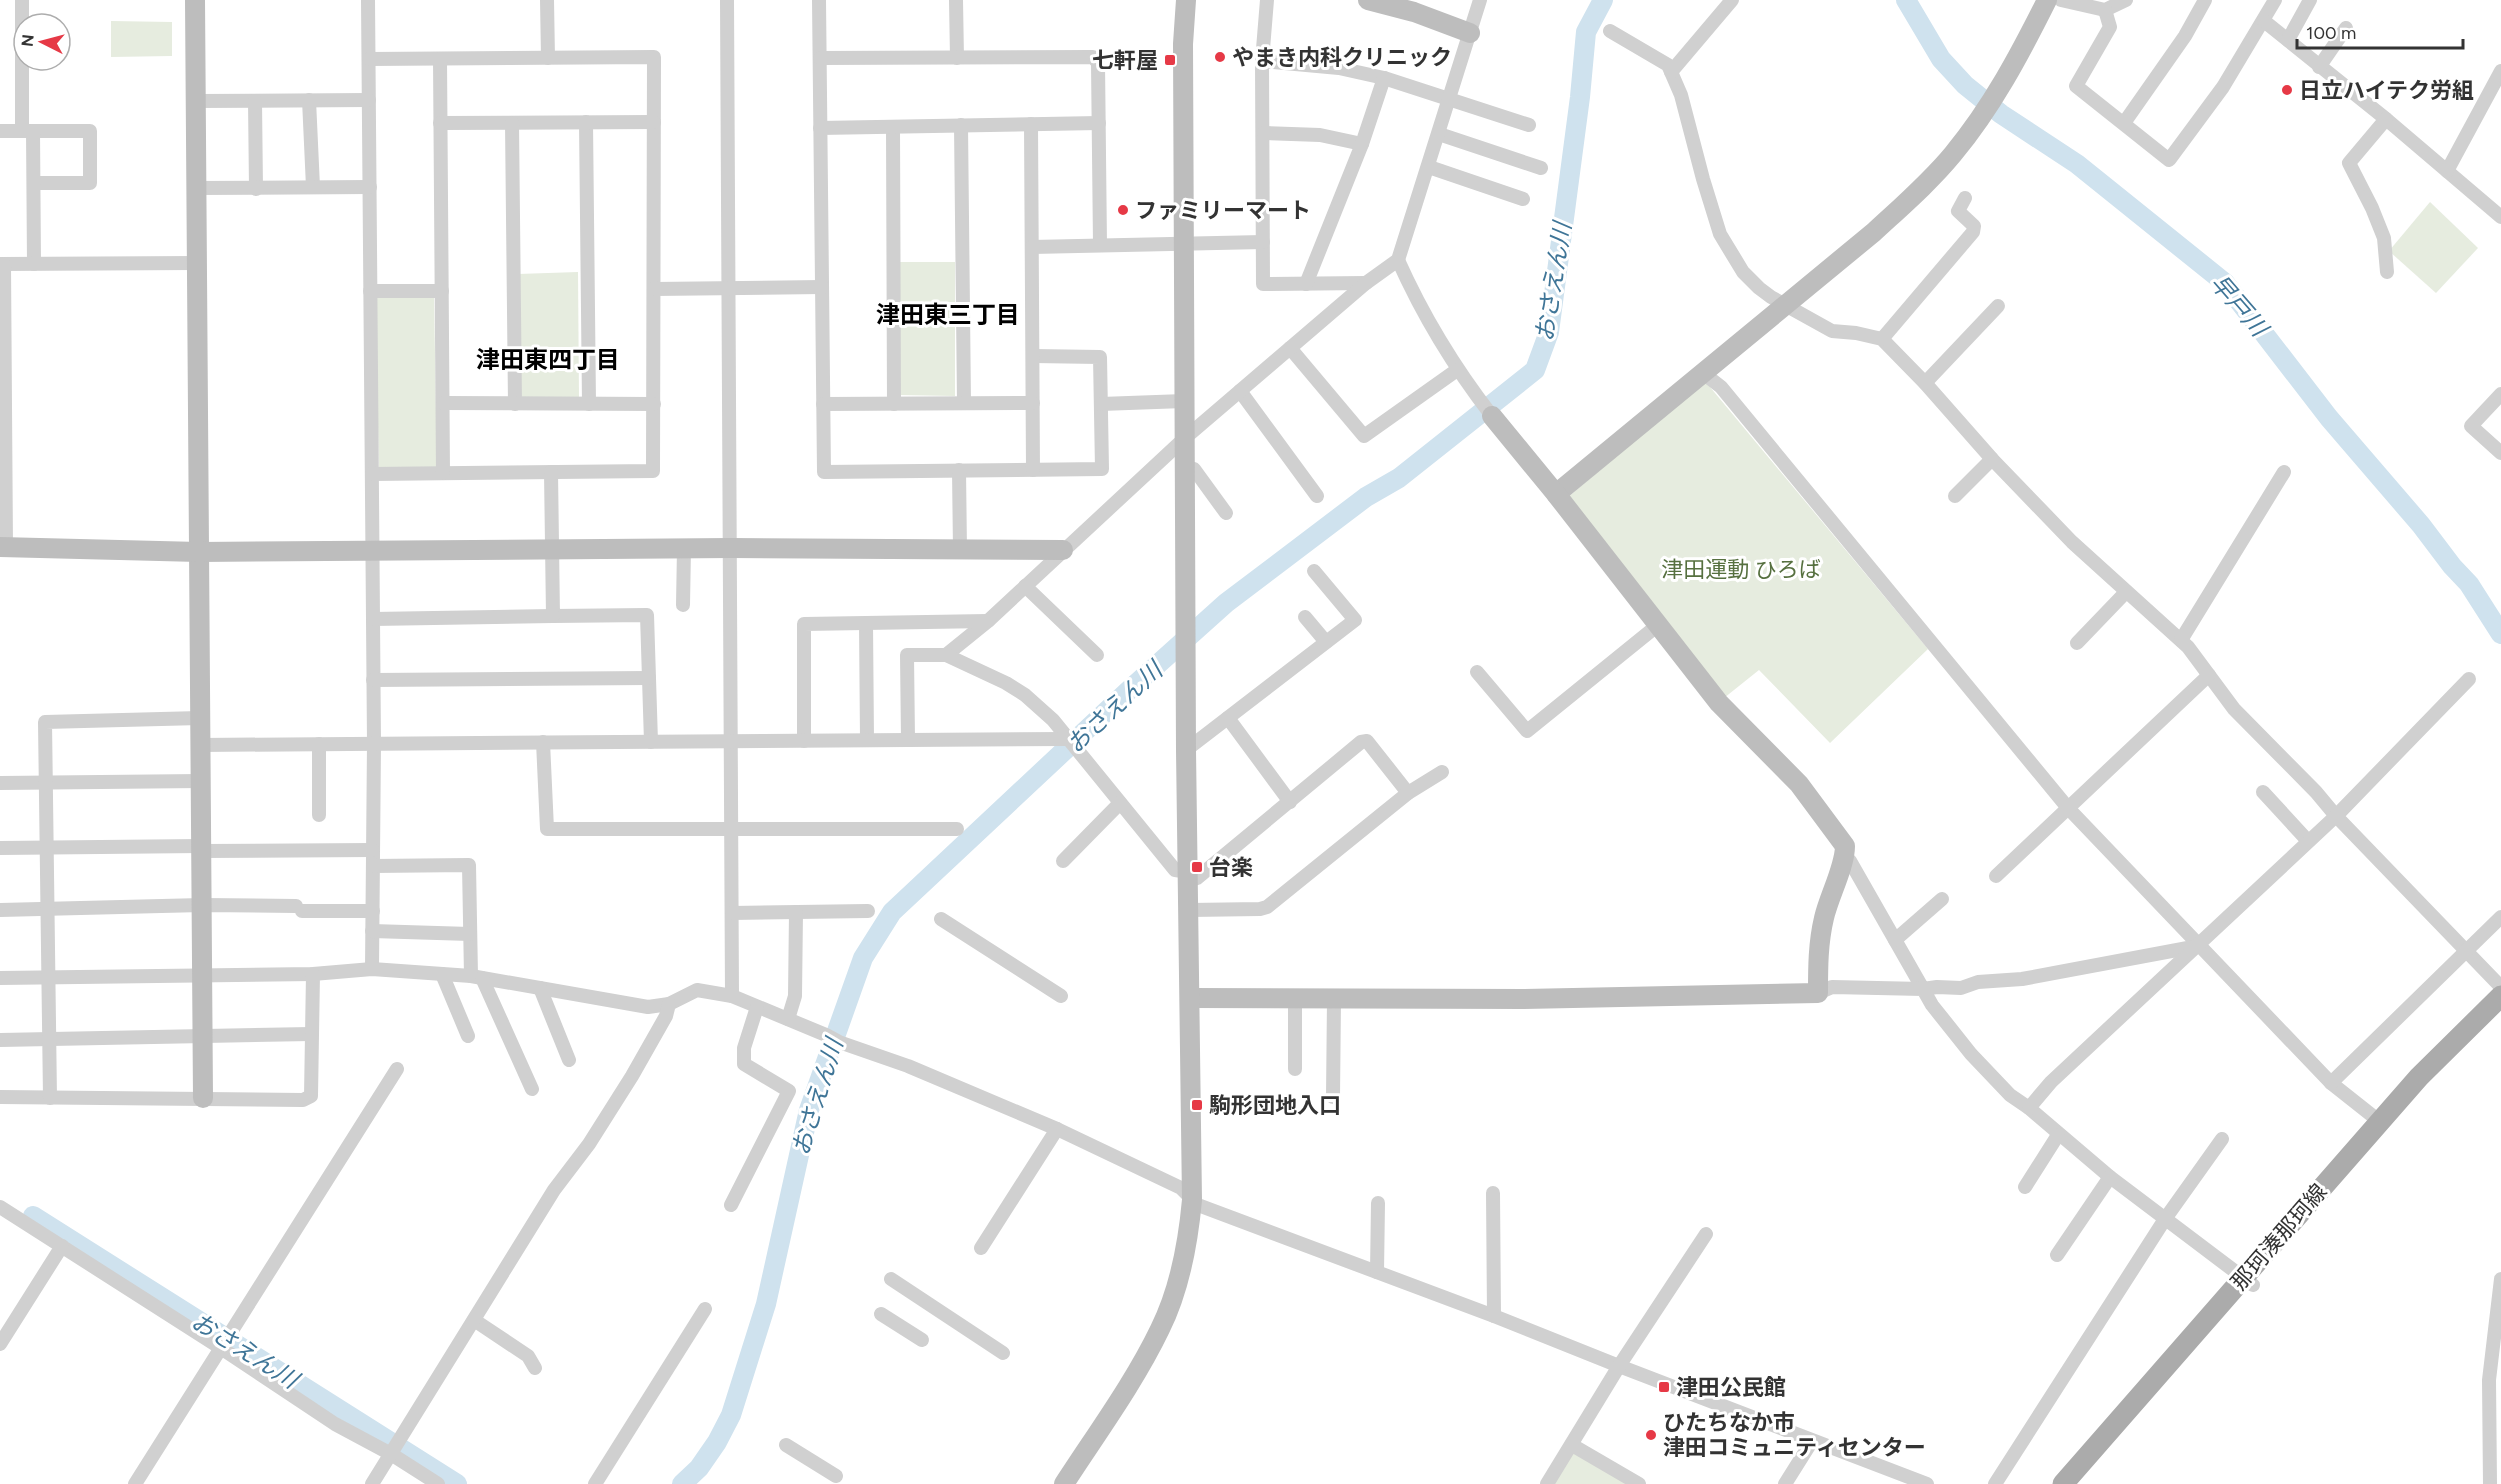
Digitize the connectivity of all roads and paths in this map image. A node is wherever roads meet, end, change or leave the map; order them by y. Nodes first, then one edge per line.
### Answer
1 (22, 0) edge
2 (195, 0) edge
3 (368, 0) edge
4 (548, 0) edge
5 (727, 0) edge
6 (819, 0) edge
7 (956, 0) edge
8 (1186, 0) edge
9 (1267, 0) edge
10 (1368, 0) edge
11 (1480, 0) edge
12 (1732, 0) edge
13 (2047, 0) edge
14 (2061, 0) edge
15 (2126, 0) edge
16 (2205, 0) edge
17 (2275, 0) edge
18 (2310, 0) edge
19 (2105, 10) junction
20 (2264, 21) junction
21 (2346, 28) dead end
22 (1610, 31) dead end
23 (1470, 33) junction
24 (2288, 40) junction
25 (548, 58) junction
26 (820, 58) junction
27 (957, 58) junction
28 (369, 59) junction
29 (440, 59) junction
30 (1262, 61) junction
31 (2319, 67) junction
32 (2501, 70) edge
33 (1671, 72) junction
34 (1384, 78) junction
35 (1451, 98) junction
36 (309, 100) junction
37 (369, 100) junction
38 (195, 101) junction
39 (255, 101) junction
40 (2386, 119) junction
41 (586, 122) junction
42 (654, 122) junction
43 (441, 123) junction
44 (512, 123) junction
45 (1099, 123) junction
46 (2124, 123) junction
47 (1031, 124) junction
48 (961, 125) junction
49 (1529, 125) dead end
50 (893, 127) junction
51 (820, 128) junction
52 (0, 131) edge
53 (28, 131) junction
54 (1264, 132) junction
55 (1439, 134) junction
56 (1362, 144) junction
57 (1429, 167) junction
58 (1541, 168) dead end
59 (2446, 171) junction
60 (34, 183) junction
61 (313, 187) junction
62 (370, 187) junction
63 (196, 188) junction
64 (255, 189) junction
65 (1965, 198) dead end
66 (1523, 199) dead end
67 (2501, 217) edge
68 (1263, 242) junction
69 (1184, 244) junction
70 (1100, 245) junction
71 (1032, 247) junction
72 (1398, 260) junction
73 (197, 263) junction
74 (2, 264) edge
75 (34, 264) junction
76 (2387, 272) dead end
77 (1366, 283) junction
78 (1306, 284) junction
79 (822, 287) junction
80 (730, 288) junction
81 (654, 289) junction
82 (370, 291) junction
83 (442, 291) junction
84 (1785, 306) junction
85 (1998, 306) dead end
86 (2, 326) edge
87 (1882, 339) junction
88 (1290, 348) junction
89 (1033, 356) junction
90 (1457, 370) junction
91 (1703, 373) junction
92 (1925, 383) junction
93 (1240, 391) junction
94 (2501, 394) edge
95 (1184, 401) junction
96 (964, 403) junction
97 (1033, 403) junction
98 (442, 404) junction
99 (515, 404) junction
100 (589, 404) junction
101 (654, 404) junction
102 (824, 404) junction
103 (894, 404) junction
104 (1101, 404) junction
105 (1492, 416) joint
106 (1185, 438) junction
107 (2501, 453) edge
108 (1992, 459) junction
109 (1186, 468) junction
110 (959, 470) junction
111 (1033, 470) junction
112 (551, 472) junction
113 (2284, 472) dead end
114 (443, 473) junction
115 (372, 474) junction
116 (3, 484) edge
117 (1556, 494) junction
118 (1317, 496) dead end
119 (1956, 496) dead end
120 (1227, 513) dead end
121 (3, 547) edge
122 (684, 548) junction
123 (731, 548) junction
124 (552, 550) junction
125 (960, 550) junction
126 (1064, 550) junction
127 (372, 551) junction
128 (199, 552) junction
129 (1314, 571) dead end
130 (1025, 586) junction
131 (2126, 592) junction
132 (683, 605) dead end
133 (553, 616) junction
134 (1305, 617) dead end
135 (373, 619) junction
136 (988, 621) junction
137 (866, 623) junction
138 (1658, 625) junction
139 (2181, 640) junction
140 (1326, 642) junction
141 (2077, 643) dead end
142 (946, 655) junction
143 (1097, 655) dead end
144 (1477, 672) dead end
145 (2209, 675) junction
146 (649, 678) junction
147 (2469, 679) dead end
148 (373, 680) junction
149 (200, 718) junction
150 (1228, 718) junction
151 (1067, 739) junction
152 (867, 740) junction
153 (908, 740) junction
154 (731, 741) junction
155 (804, 741) junction
156 (543, 742) junction
157 (651, 742) junction
158 (374, 743) junction
159 (319, 744) junction
160 (200, 745) junction
161 (1186, 750) junction
162 (1442, 772) dead end
163 (201, 781) junction
164 (0, 783) edge
165 (45, 783) junction
166 (2263, 792) dead end
167 (1408, 793) junction
168 (1290, 802) junction
169 (1120, 804) junction
170 (2068, 808) junction
171 (319, 815) dead end
172 (2336, 816) junction
173 (731, 829) junction
174 (957, 829) dead end
175 (2308, 841) junction
176 (46, 847) junction
177 (0, 848) edge
178 (201, 848) junction
179 (373, 850) junction
180 (1845, 856) junction
181 (1063, 861) dead end
182 (373, 866) junction
183 (1996, 876) dead end
184 (1189, 877) junction
185 (1942, 899) dead end
186 (202, 905) junction
187 (47, 909) junction
188 (0, 910) edge
189 (1190, 910) junction
190 (373, 911) junction
191 (868, 911) dead end
192 (796, 912) junction
193 (732, 913) junction
194 (2501, 917) edge
195 (941, 919) dead end
196 (372, 931) junction
197 (470, 934) junction
198 (1894, 940) junction
199 (2196, 946) junction
200 (2466, 950) junction
201 (372, 969) junction
202 (313, 974) junction
203 (442, 974) junction
204 (202, 975) junction
205 (48, 977) junction
206 (477, 977) junction
207 (0, 978) edge
208 (2501, 987) edge
209 (540, 988) junction
210 (1923, 989) junction
211 (1818, 993) junction
212 (732, 996) junction
213 (1061, 996) dead end
214 (2501, 996) edge
215 (1191, 998) junction
216 (1334, 999) junction
217 (1295, 1000) junction
218 (669, 1004) junction
219 (757, 1006) junction
220 (2501, 1014) edge
221 (788, 1019) junction
222 (311, 1034) junction
223 (203, 1036) junction
224 (468, 1036) dead end
225 (49, 1038) junction
226 (0, 1040) edge
227 (569, 1060) dead end
228 (396, 1069) dead end
229 (1295, 1070) dead end
230 (2331, 1083) junction
231 (532, 1089) dead end
232 (0, 1097) edge
233 (1333, 1097) dead end
234 (50, 1098) junction
235 (203, 1098) junction
236 (2029, 1108) junction
237 (2379, 1121) junction
238 (1057, 1129) junction
239 (2058, 1135) junction
240 (2222, 1139) dead end
241 (2110, 1178) junction
242 (2025, 1186) dead end
243 (1493, 1193) dead end
244 (1192, 1200) junction
245 (1378, 1203) dead end
246 (731, 1204) dead end
247 (0, 1207) edge
248 (2165, 1219) junction
249 (1706, 1234) dead end
250 (62, 1246) junction
251 (981, 1248) dead end
252 (2057, 1255) dead end
253 (1377, 1272) junction
254 (2501, 1279) edge
255 (891, 1280) dead end
256 (2249, 1281) junction
257 (705, 1309) dead end
258 (881, 1314) dead end
259 (1494, 1316) junction
260 (474, 1320) junction
261 (922, 1340) dead end
262 (0, 1344) edge
263 (222, 1348) junction
264 (1003, 1353) dead end
265 (1619, 1366) junction
266 (535, 1368) dead end
267 (1812, 1441) junction
268 (786, 1445) dead end
269 (1572, 1445) junction
270 (391, 1454) junction
271 (836, 1476) dead end
272 (135, 1484) edge
273 (372, 1484) edge
274 (438, 1484) edge
275 (595, 1484) edge
276 (1064, 1484) edge
277 (1547, 1484) edge
278 (1639, 1484) edge
279 (1785, 1484) edge
280 (1927, 1484) edge
281 (1995, 1484) edge
282 (2063, 1484) edge
283 (2083, 1484) edge
284 (2490, 1484) edge

1 - 53 street
2 - 38 street
3 - 28 street
4 - 25 street
5 - 80 street
6 - 26 street
7 - 27 street
8 - 69 street
9 - 30 street
10 - 23 street
11 - 23 street
12 - 33 street
13 - 84 street
14 - 19 street
15 - 19 street
16 - 46 street
17 - 20 street
18 - 24 street
19 - 46 street
20 - 24 street
20 - 46 street
21 - 31 street
22 - 33 street
23 - 35 street
24 - 31 street
25 - 29 street
25 - 42 street
26 - 27 street
26 - 51 street
27 - 45 street
28 - 29 street
28 - 37 street
29 - 43 street
30 - 34 street
30 - 54 street
31 - 40 street
32 - 59 street
33 - 84 street
34 - 35 street
34 - 56 street
35 - 49 street
35 - 55 street
36 - 37 street
36 - 39 street
36 - 61 street
37 - 62 street
38 - 39 street
38 - 63 street
39 - 64 street
40 - 59 street
40 - 76 street
41 - 42 street
41 - 44 street
41 - 100 street
42 - 81 street
43 - 44 street
43 - 83 street
44 - 99 street
45 - 47 street
45 - 70 street
47 - 48 street
47 - 71 street
48 - 50 street
48 - 96 street
50 - 51 street
50 - 103 street
51 - 79 street
52 - 53 street
53 - 60 street
53 - 60 street
54 - 56 street
54 - 68 street
55 - 57 street
55 - 58 street
56 - 78 street
57 - 66 street
57 - 72 street
59 - 67 street
60 - 75 street
61 - 62 street
61 - 64 street
62 - 82 street
63 - 64 street
63 - 73 street
65 - 87 street
68 - 69 street
68 - 78 street
69 - 70 street
69 - 95 street
70 - 71 street
71 - 89 street
72 - 77 street
72 - 90 street
73 - 75 street
73 - 128 street
74 - 75 street
74 - 86 street
77 - 78 street
77 - 88 street
79 - 80 street
79 - 102 street
80 - 81 street
80 - 123 street
81 - 101 street
82 - 83 street
82 - 115 street
83 - 98 street
84 - 87 street
84 - 91 street
85 - 92 street
86 - 116 street
87 - 92 street
88 - 90 street
88 - 93 street
89 - 97 street
89 - 104 street
90 - 105 street
91 - 117 street
91 - 170 street
92 - 108 street
93 - 106 street
93 - 118 street
94 - 107 street
95 - 104 street
95 - 106 street
96 - 97 street
96 - 103 street
97 - 111 street
98 - 99 street
98 - 114 street
99 - 100 street
100 - 101 street
101 - 112 street
102 - 103 street
102 - 110 street
104 - 111 street
105 - 117 street
106 - 109 street
106 - 126 street
108 - 119 street
108 - 131 street
109 - 120 street
109 - 161 street
110 - 111 street
110 - 125 street
112 - 114 street
112 - 124 street
113 - 139 street
114 - 115 street
115 - 127 street
116 - 121 street
117 - 138 street
121 - 128 street
122 - 123 street
122 - 124 street
122 - 132 street
123 - 125 street
123 - 154 street
124 - 127 street
124 - 133 street
125 - 126 street
126 - 130 street
127 - 128 street
127 - 135 street
128 - 149 street
129 - 140 street
130 - 136 street
130 - 143 street
131 - 139 street
131 - 141 street
133 - 135 street
133 - 146 street
134 - 140 street
135 - 148 street
136 - 137 street
136 - 142 street
137 - 152 street
137 - 155 street
138 - 144 street
138 - 180 street
139 - 145 street
140 - 150 street
142 - 151 street
142 - 153 street
145 - 170 street
145 - 172 street
146 - 148 street
146 - 157 street
147 - 172 street
148 - 158 street
149 - 160 street
149 - 165 street
150 - 161 street
150 - 168 street
151 - 153 street
151 - 169 street
152 - 153 street
152 - 155 street
154 - 155 street
154 - 157 street
154 - 173 street
156 - 157 street
156 - 158 street
156 - 173 street
158 - 159 street
158 - 179 street
159 - 160 street
159 - 171 street
160 - 163 street
161 - 184 street
162 - 167 street
163 - 165 street
163 - 178 street
164 - 165 street
165 - 176 street
166 - 175 street
167 - 168 street
167 - 189 street
168 - 184 street
169 - 181 street
169 - 184 street
170 - 183 street
170 - 199 street
172 - 175 street
172 - 200 street
173 - 174 street
173 - 193 street
175 - 199 street
176 - 177 street
176 - 178 street
176 - 187 street
178 - 179 street
178 - 186 street
179 - 182 street
180 - 198 street
180 - 211 street
182 - 190 street
182 - 197 street
184 - 189 street
185 - 198 street
186 - 187 street
186 - 190 street
186 - 204 street
187 - 188 street
187 - 205 street
189 - 215 street
190 - 196 street
191 - 192 street
192 - 193 street
192 - 221 street
193 - 212 street
194 - 200 street
195 - 213 street
196 - 197 street
196 - 201 street
197 - 206 street
198 - 210 street
199 - 210 street
199 - 230 street
199 - 236 street
200 - 208 street
200 - 230 street
201 - 202 street
201 - 203 street
202 - 204 street
202 - 222 street
203 - 206 street
203 - 224 street
204 - 205 street
204 - 223 street
205 - 207 street
205 - 225 street
206 - 209 street
206 - 231 street
209 - 218 street
209 - 227 street
210 - 211 street
210 - 236 street
211 - 216 street
212 - 218 street
212 - 219 street
214 - 237 main road, 那珂湊那珂線
215 - 217 street
215 - 244 street
216 - 217 street
216 - 233 street
217 - 229 street
218 - 260 street
219 - 221 street
219 - 246 street
220 - 256 main road, 那珂湊那珂線
221 - 238 street
222 - 223 street
222 - 235 street
223 - 225 street
223 - 235 street
225 - 226 street
225 - 234 street
228 - 263 street
230 - 237 street
232 - 234 street
234 - 235 street
236 - 239 street
237 - 256 main road, 那珂湊那珂線
238 - 244 street
238 - 251 street
239 - 241 street
239 - 242 street
240 - 248 street
241 - 248 street
241 - 252 street
243 - 259 street
244 - 253 street
244 - 276 street
245 - 253 street
247 - 250 street
248 - 256 street
248 - 281 street
249 - 265 street
250 - 262 street
250 - 263 street
253 - 259 street
254 - 284 street
255 - 264 street
256 - 282 main road, 那珂湊那珂線
256 - 283 main road, 那珂湊那珂線
257 - 275 street
258 - 261 street
259 - 265 street
260 - 266 street
260 - 270 street
263 - 270 street
263 - 272 street
265 - 267 street
265 - 269 street
267 - 279 street
267 - 280 street
268 - 271 street
269 - 277 street
269 - 278 street
270 - 273 street
270 - 274 street

